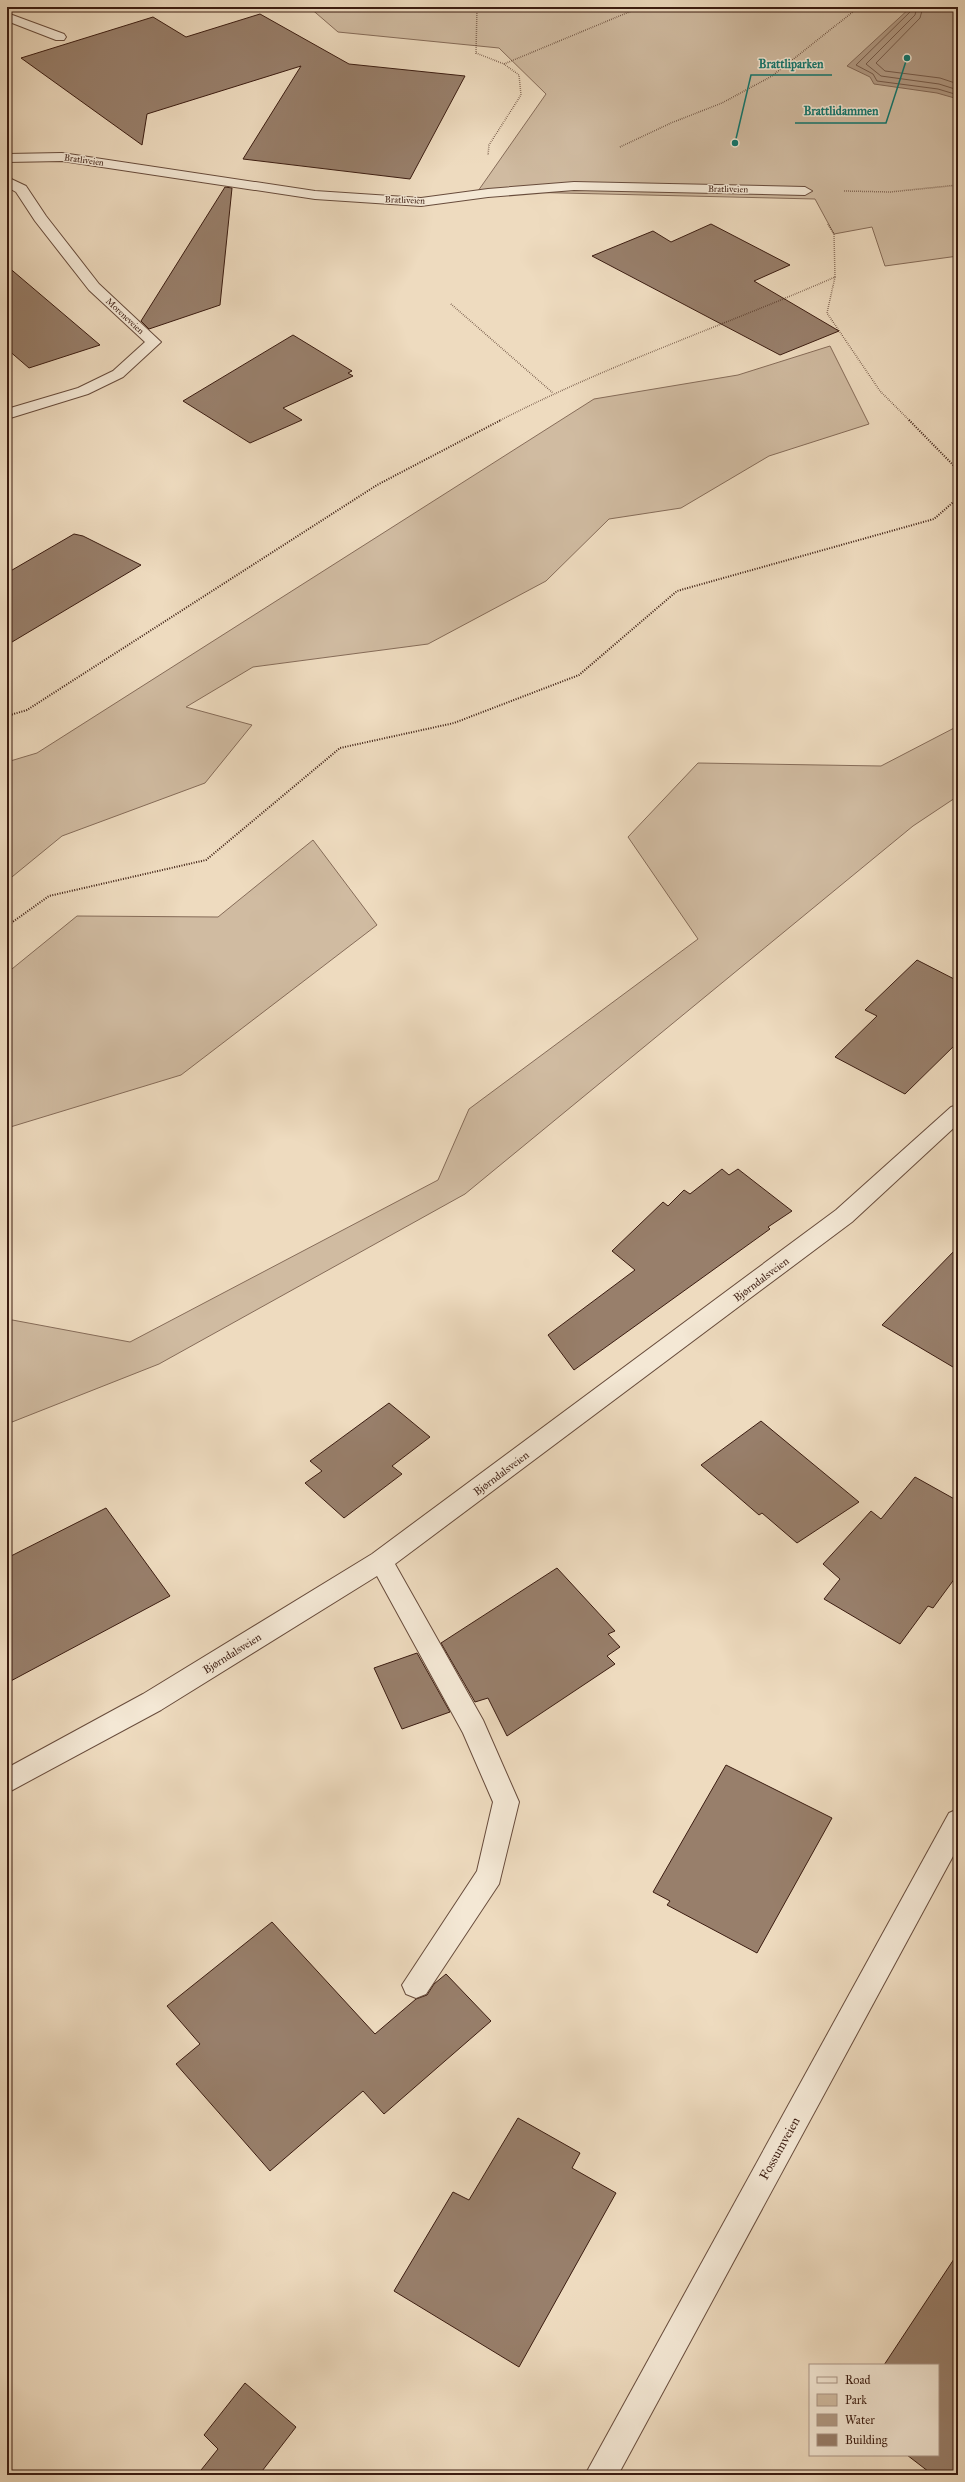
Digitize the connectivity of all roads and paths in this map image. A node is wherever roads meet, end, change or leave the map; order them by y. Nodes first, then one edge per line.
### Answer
1 (477, 7) edge
2 (641, 7) edge
3 (859, 7) edge
4 (7, 17) edge
5 (60, 37) dead end
6 (504, 64) junction
7 (7, 158) edge
8 (7, 181) edge
9 (958, 185) edge
10 (574, 186) junction
11 (805, 191) junction
12 (488, 193) junction
13 (835, 277) junction
14 (451, 304) dead end
15 (553, 393) junction
16 (7, 414) edge
17 (958, 470) edge
18 (958, 498) edge
19 (7, 716) edge
20 (7, 926) edge
21 (958, 1112) edge
22 (381, 1561) junction
23 (7, 1781) edge
24 (958, 1821) edge
25 (416, 1985) dead end
26 (600, 2475) edge

1 - 6 path
2 - 6 path
3 - 10 path
4 - 5 street
6 - 12 path
7 - 12 street, Bratliveien
8 - 16 street, Moreneveien
9 - 11 path
10 - 11 street, Bratliveien
10 - 12 street, Bratliveien
11 - 13 path
13 - 15 path
13 - 17 path
14 - 15 path
15 - 19 path
18 - 20 path
21 - 22 street, Bjørndalsveien
22 - 23 street, Bjørndalsveien
22 - 25 street
24 - 26 street, Fossumveien

